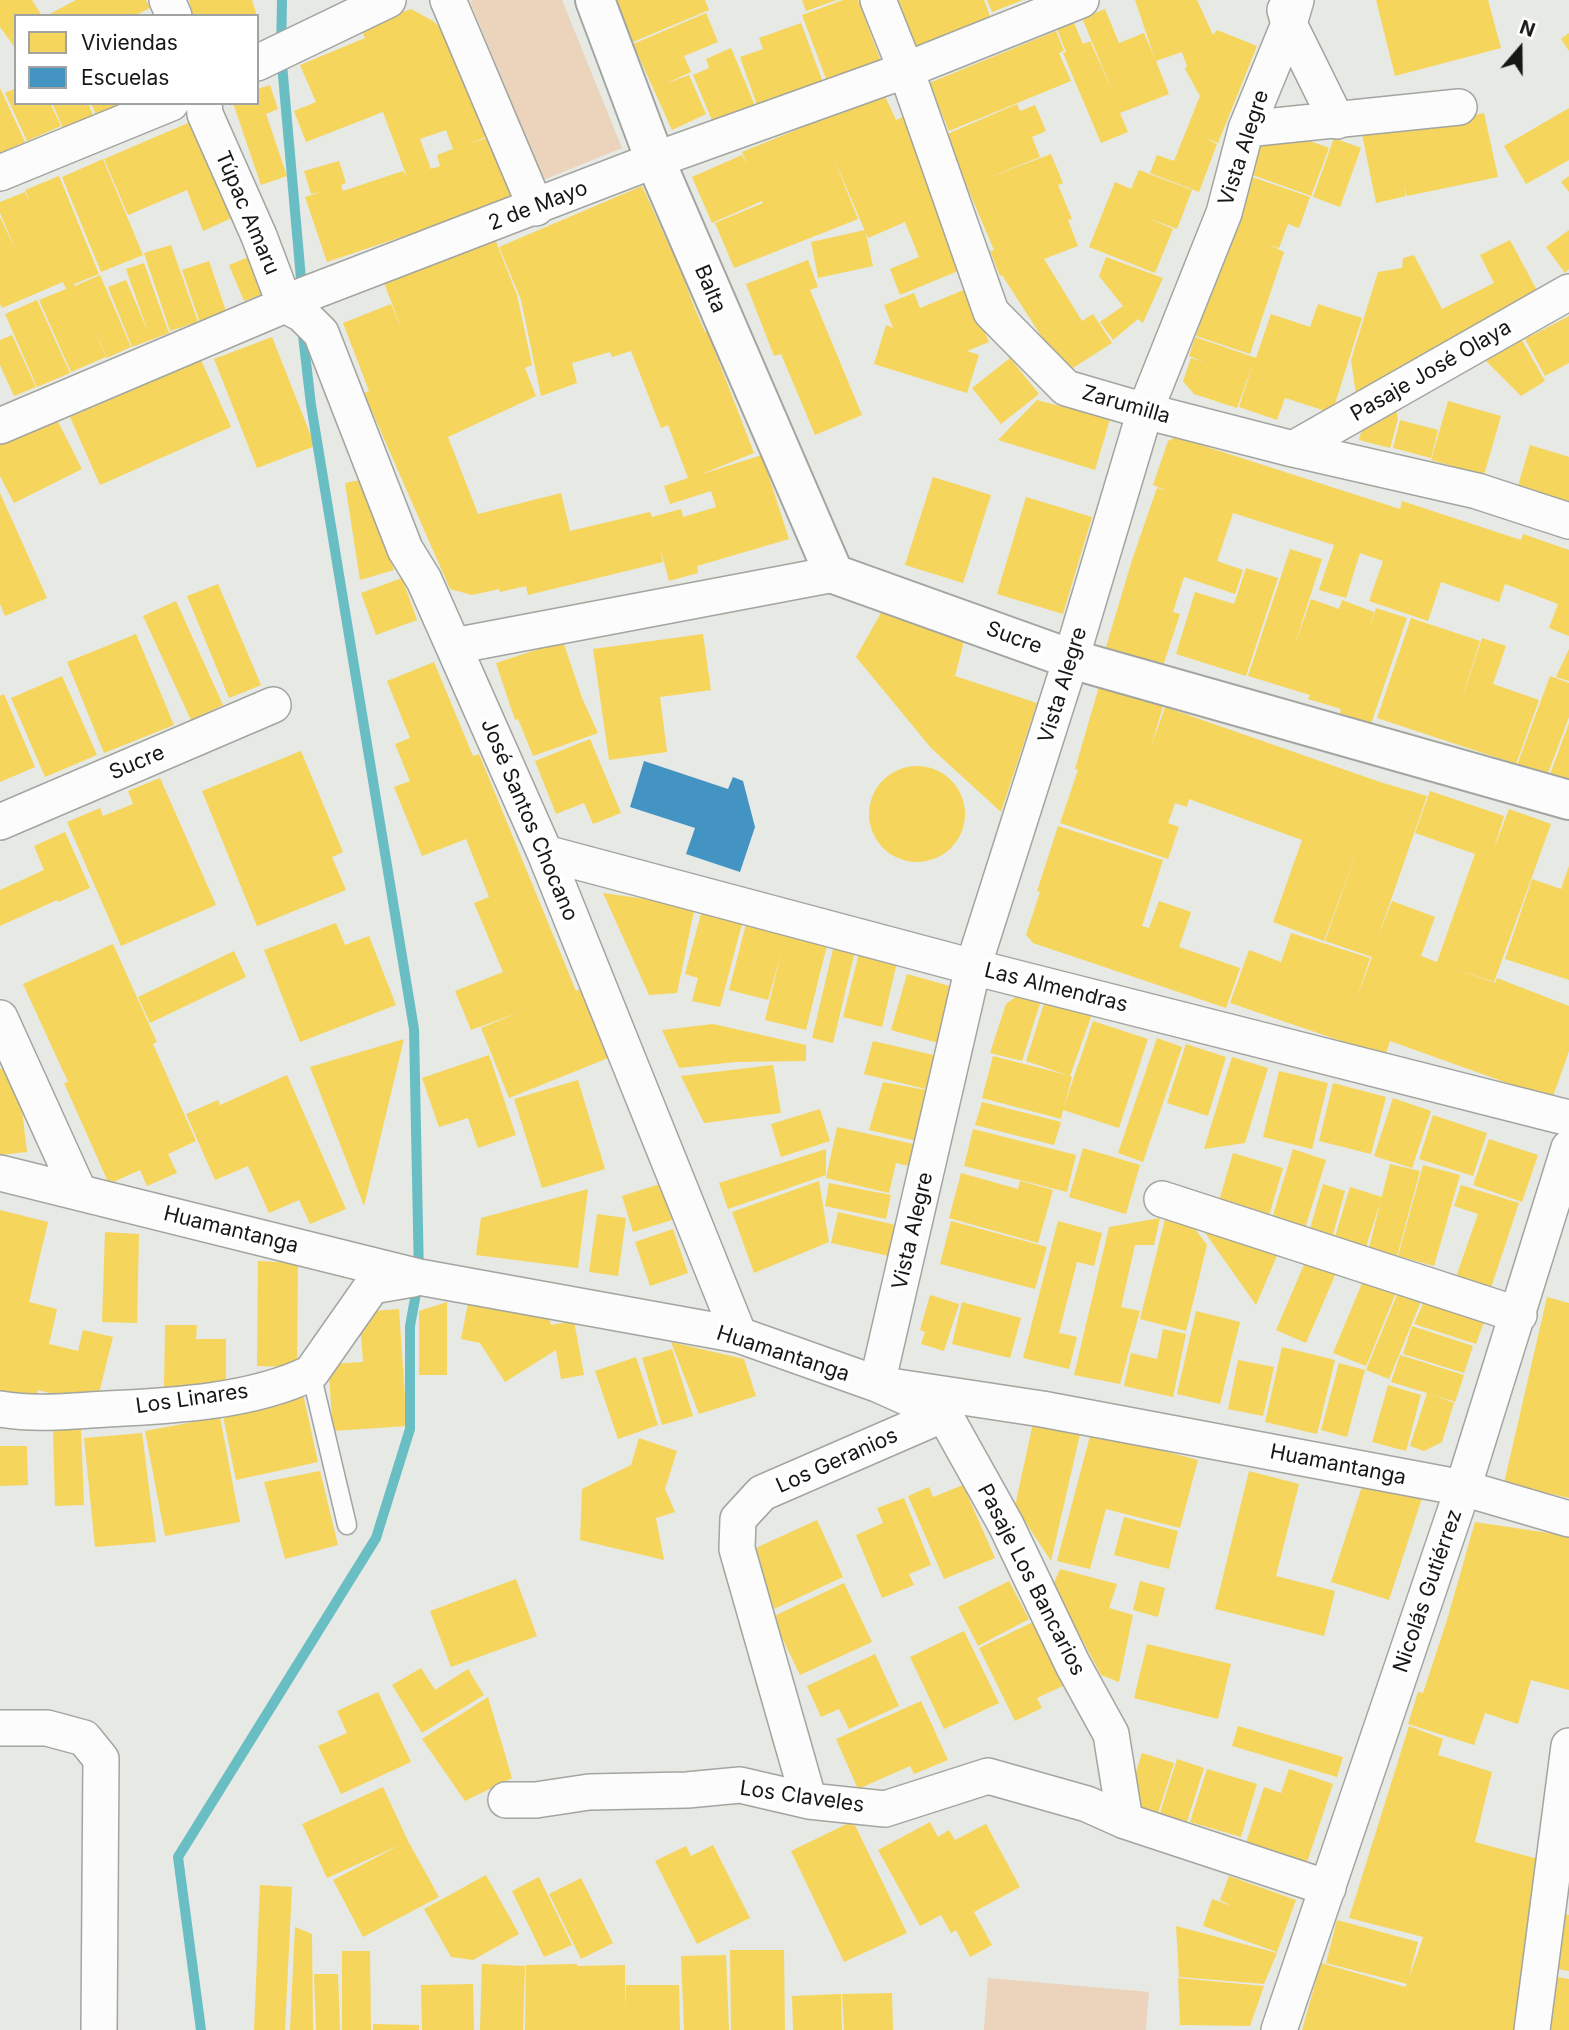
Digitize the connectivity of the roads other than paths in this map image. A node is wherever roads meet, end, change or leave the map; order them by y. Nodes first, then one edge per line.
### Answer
1 (388, 0) edge
2 (448, 0) edge
3 (594, 0) edge
4 (878, 0) edge
5 (1081, 0) edge
6 (1289, 8) edge
7 (259, 62) edge
8 (906, 70) junction
9 (166, 105) edge
10 (204, 105) edge
11 (1459, 107) dead end
12 (1337, 121) junction
13 (1246, 129) junction
14 (655, 160) junction
15 (0, 173) edge
16 (536, 208) junction
17 (1569, 292) edge
18 (294, 310) junction
19 (1145, 411) junction
20 (0, 426) edge
21 (1293, 449) junction
22 (1569, 521) edge
23 (834, 574) junction
24 (454, 646) junction
25 (1071, 659) junction
26 (273, 705) dead end
27 (1569, 800) edge
28 (0, 821) edge
29 (545, 853) junction
30 (973, 967) junction
31 (0, 1018) edge
32 (1569, 1118) edge
33 (1569, 1149) edge
34 (0, 1173) edge
35 (79, 1192) junction
36 (1162, 1199) dead end
37 (419, 1277) junction
38 (1519, 1315) junction
39 (739, 1335) junction
40 (311, 1373) junction
41 (877, 1384) junction
42 (0, 1409) edge
43 (944, 1414) junction
44 (1463, 1488) junction
45 (1569, 1519) edge
46 (347, 1525) dead end
47 (0, 1728) edge
48 (1569, 1746) edge
49 (506, 1800) dead end
50 (809, 1801) junction
51 (1125, 1821) junction
52 (1328, 1888) junction
53 (99, 2030) edge
54 (1279, 2030) edge
55 (1532, 2030) edge

1 - 7 street
2 - 16 street
3 - 14 street, Balta
4 - 8 street, Zarumilla
5 - 8 street, 2 de Mayo
6 - 12 street
6 - 13 street, Vista Alegre
8 - 14 street, 2 de Mayo
8 - 19 street, Zarumilla
9 - 15 street
10 - 18 street, Túpac Amaru
11 - 12 street
12 - 13 street
13 - 19 street, Vista Alegre
14 - 16 street, 2 de Mayo
14 - 23 street, Balta
16 - 18 street, 2 de Mayo
17 - 21 street, Pasaje José Olaya
18 - 20 street, 2 de Mayo
18 - 24 street, José Santos Chocano
19 - 21 street, Zarumilla
19 - 25 street, Vista Alegre
21 - 22 street, Zarumilla
23 - 24 street
23 - 25 street, Sucre
24 - 29 street, José Santos Chocano
25 - 27 street, Sucre
25 - 30 street, Vista Alegre
26 - 28 street, Sucre
29 - 30 street, Las Almendras
29 - 39 street, José Santos Chocano
30 - 32 street, Las Almendras
30 - 41 street, Vista Alegre
31 - 35 street
33 - 38 street, Nicolás Gutiérrez
34 - 35 street, Huamantanga
35 - 37 street, Huamantanga
36 - 38 street
37 - 39 street, Huamantanga
37 - 40 street
38 - 44 street, Nicolás Gutiérrez
39 - 41 street, Huamantanga
40 - 42 street, Los Linares
40 - 46 lane
41 - 43 street
41 - 44 street, Huamantanga
43 - 50 street, Los Geranios
43 - 51 street, Pasaje Los Bancarios
44 - 45 street, Huamantanga
44 - 52 street, Nicolás Gutiérrez
47 - 53 street
48 - 55 street
49 - 50 street, Los Claveles
50 - 51 street, Los Claveles
51 - 52 street, Los Claveles
52 - 54 street, Nicolás Gutiérrez

